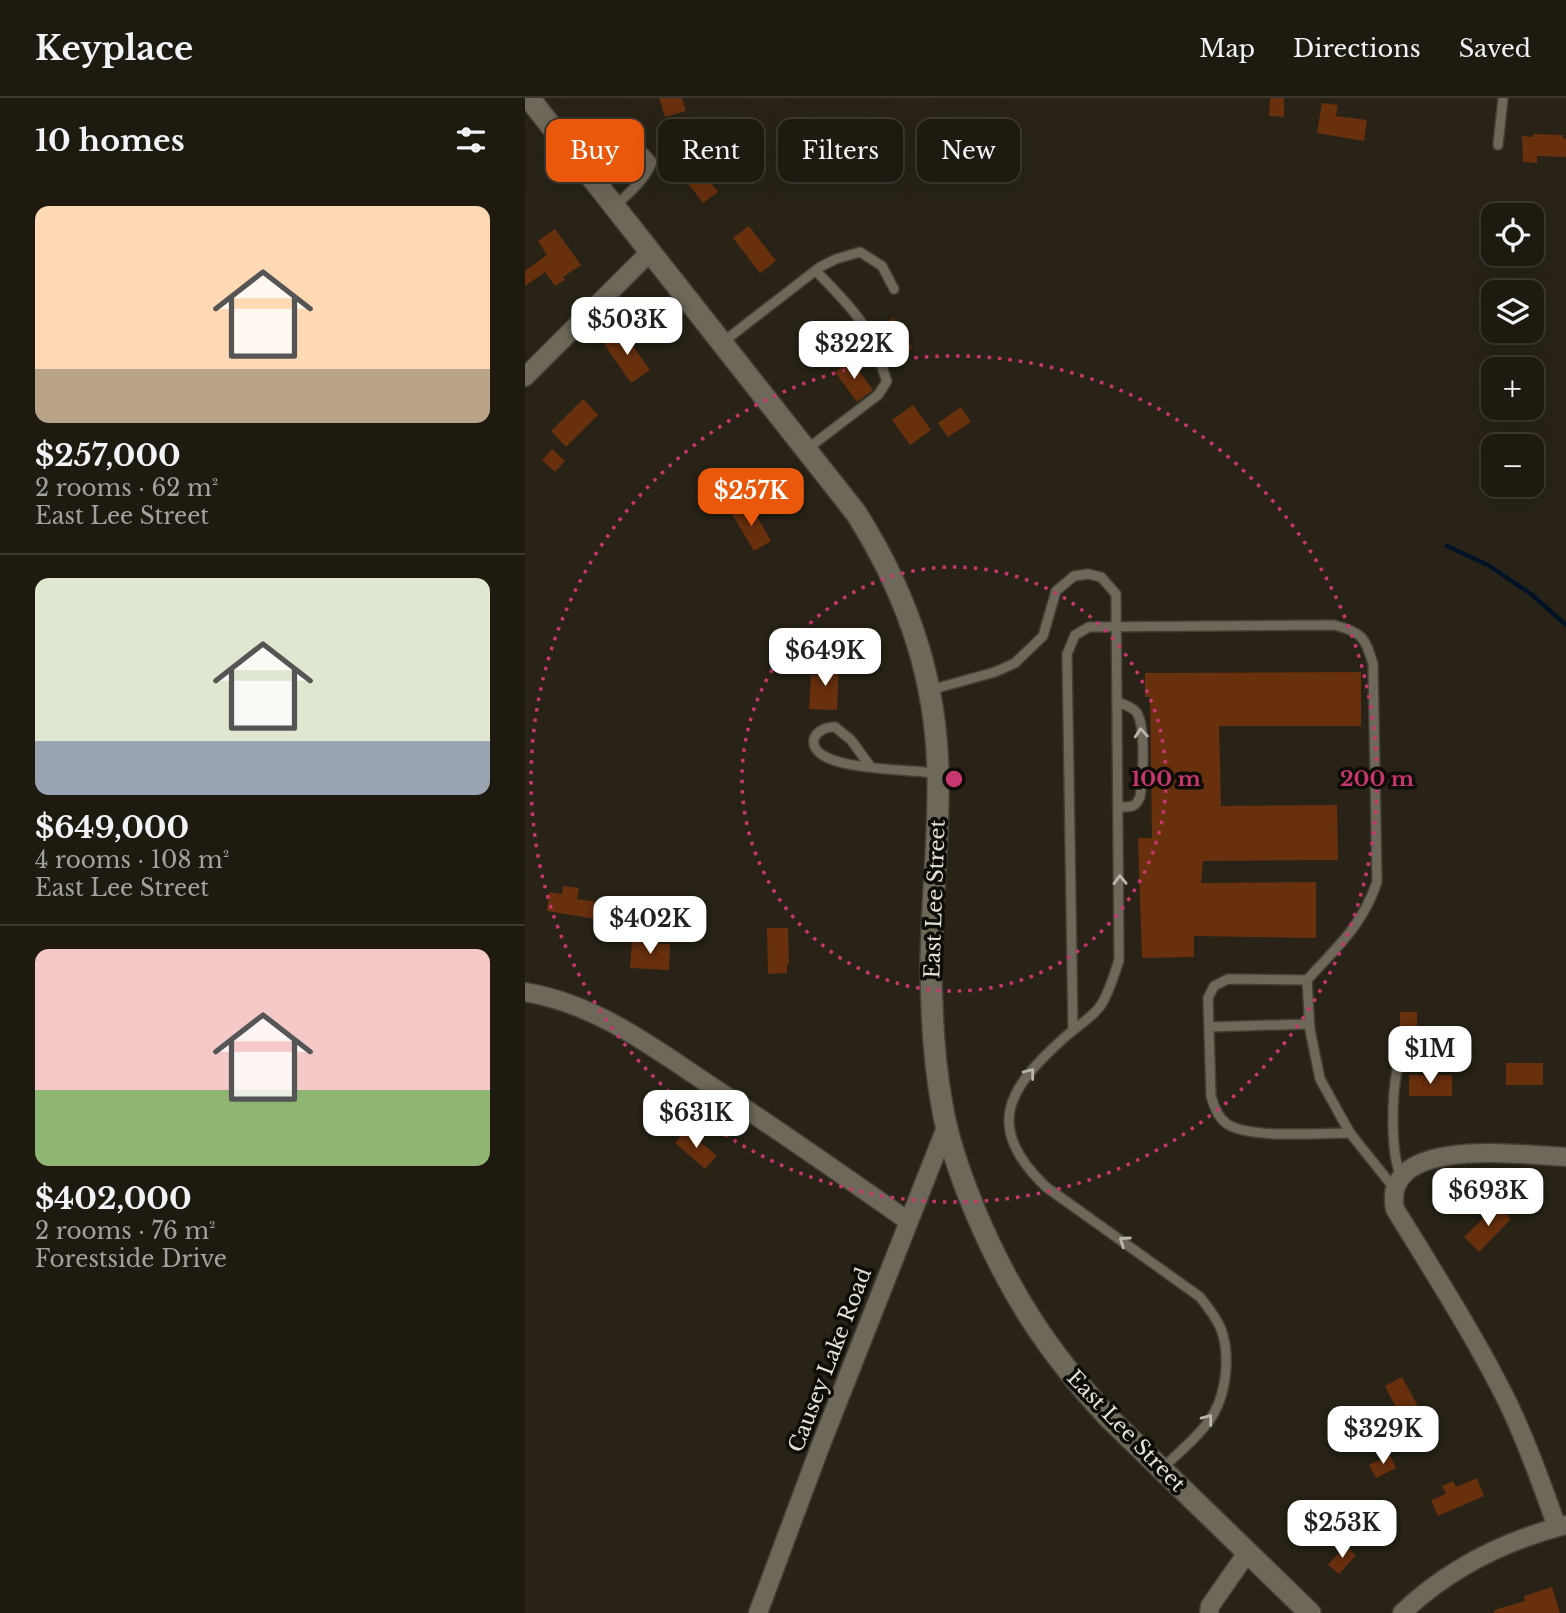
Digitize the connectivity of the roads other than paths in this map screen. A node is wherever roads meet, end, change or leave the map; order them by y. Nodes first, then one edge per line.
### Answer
1 (529, 98) edge
2 (1503, 98) edge
3 (546, 119) edge
4 (1498, 145) dead end
5 (644, 151) edge
6 (644, 177) edge
7 (596, 182) edge
8 (640, 182) edge
9 (615, 206) junction
10 (651, 251) junction
11 (816, 271) junction
12 (894, 289) dead end
13 (723, 342) junction
14 (525, 377) edge
15 (807, 449) junction
16 (1117, 627) junction
17 (930, 690) junction
18 (1118, 702) junction
19 (870, 766) junction
20 (938, 773) junction
21 (1119, 807) junction
22 (1307, 980) junction
23 (525, 992) edge
24 (1309, 1024) junction
25 (1209, 1027) junction
26 (1073, 1030) junction
27 (1438, 1058) dead end
28 (947, 1125) junction
29 (1350, 1133) junction
30 (1566, 1157) edge
31 (1399, 1179) junction
32 (908, 1221) junction
33 (1161, 1469) junction
34 (1561, 1526) edge
35 (1247, 1553) junction
36 (758, 1613) edge
37 (1209, 1613) edge
38 (1310, 1613) edge
39 (1402, 1613) edge

1 - 3 street, East Lee Street
2 - 4 lane
5 - 6 lane
7 - 9 street, East Lee Street
8 - 9 lane
9 - 10 street, East Lee Street
10 - 13 street, East Lee Street
10 - 14 street
11 - 12 lane
11 - 13 lane
11 - 15 lane
13 - 15 street, East Lee Street
15 - 17 street, East Lee Street
16 - 17 lane
16 - 18 lane
16 - 22 lane
16 - 26 lane
17 - 20 street, East Lee Street
18 - 21 lane
21 -> 18 lane
19 - 19 lane
19 - 20 lane
20 - 28 street, East Lee Street
26 -> 21 lane
22 - 24 lane
22 - 25 lane
23 - 32 street
24 - 25 lane
24 - 29 lane
25 - 29 lane
33 -> 26 lane
27 - 31 lane
28 - 32 street, Causey Lake Road
28 - 33 street, East Lee Street
29 - 31 lane
30 - 31 street
31 - 34 street
32 - 36 street, Causey Lake Road
33 - 35 street, East Lee Street
34 - 39 street
35 - 37 street
35 - 38 street, East Lee Street

